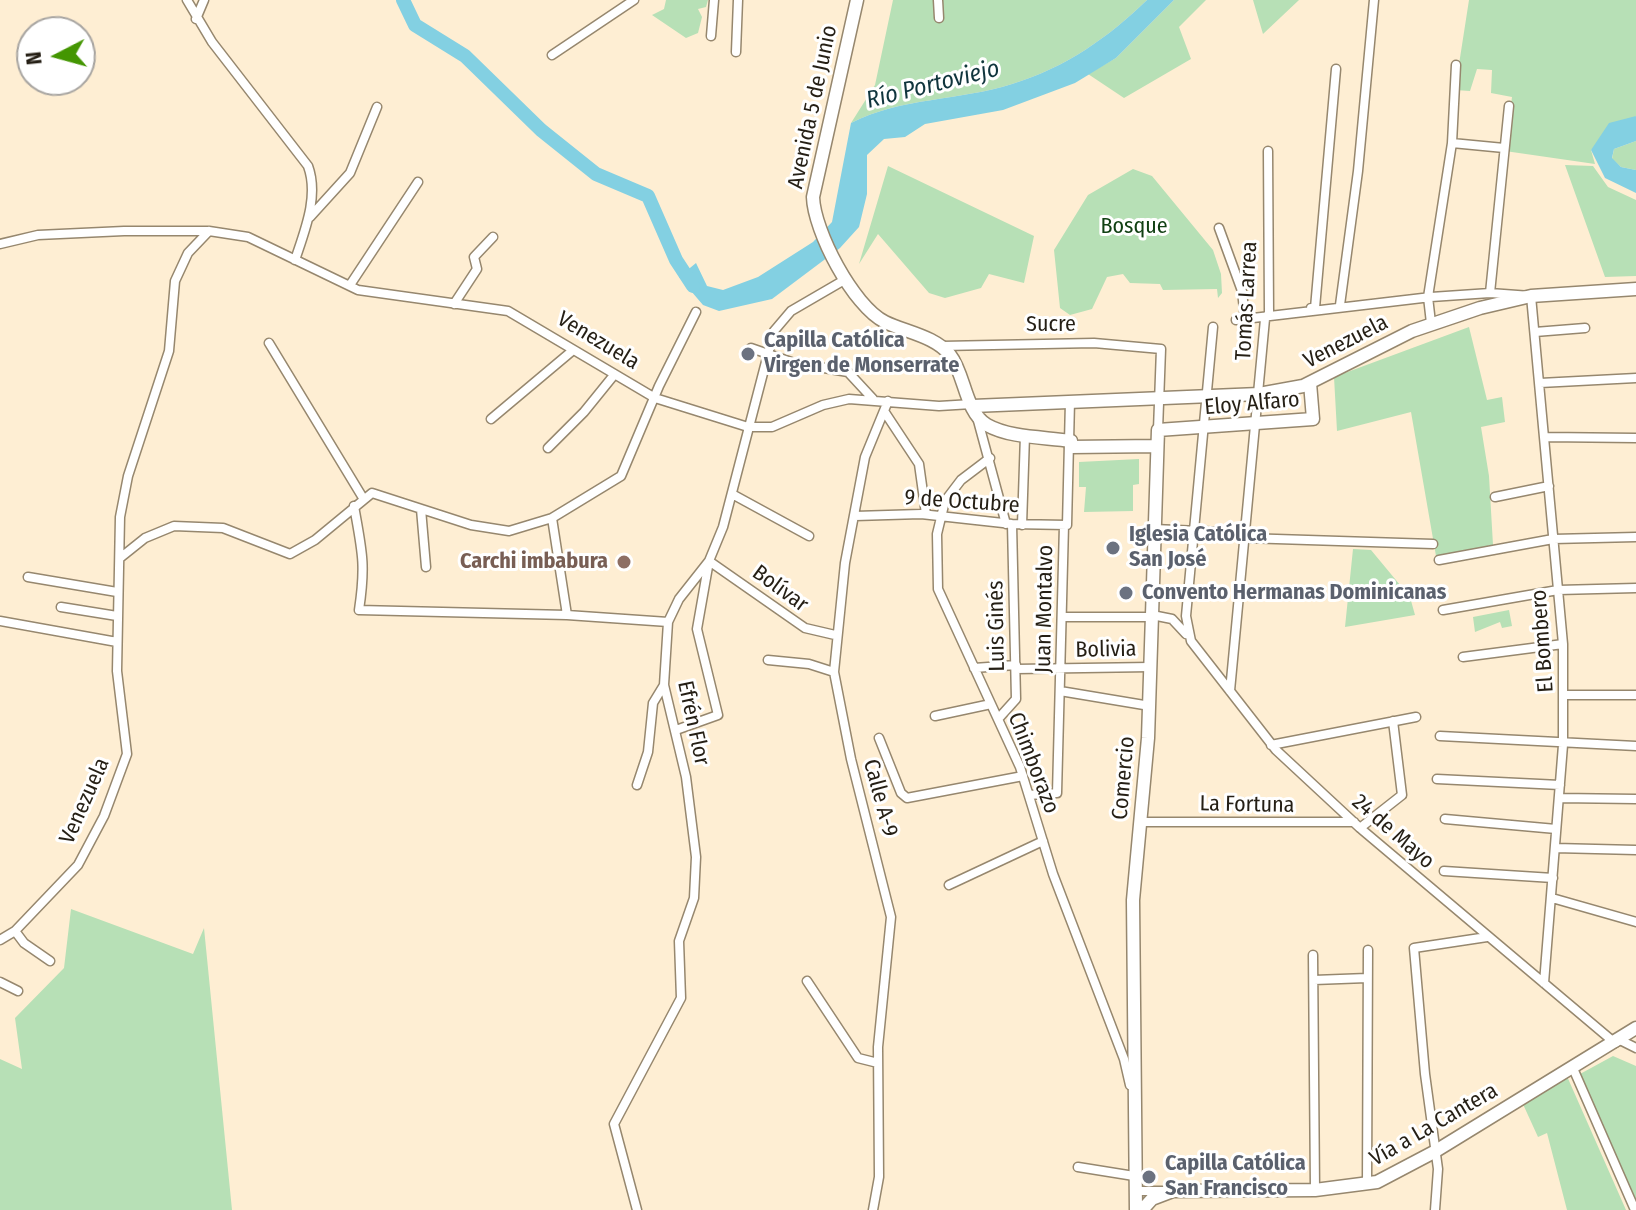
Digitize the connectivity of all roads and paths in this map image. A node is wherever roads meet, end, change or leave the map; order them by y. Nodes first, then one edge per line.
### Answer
1 (187, 0) edge
2 (204, 0) edge
3 (634, 0) edge
4 (714, 0) edge
5 (738, 0) edge
6 (857, 0) edge
7 (938, 0) edge
8 (1374, 0) edge
9 (939, 18) dead end
10 (196, 19) junction
11 (711, 36) dead end
12 (736, 52) dead end
13 (552, 55) dead end
14 (1456, 65) dead end
15 (1336, 69) dead end
16 (1509, 106) dead end
17 (377, 107) dead end
18 (1452, 143) junction
19 (1504, 148) junction
20 (1268, 151) dead end
21 (418, 182) dead end
22 (309, 217) junction
23 (1219, 228) dead end
24 (209, 231) junction
25 (493, 237) dead end
26 (0, 244) edge
27 (295, 260) junction
28 (844, 276) junction
29 (350, 285) junction
30 (1636, 289) edge
31 (1490, 293) junction
32 (1531, 296) junction
33 (1430, 297) junction
34 (454, 304) junction
35 (1340, 305) junction
36 (1315, 308) junction
37 (696, 312) dead end
38 (1267, 316) junction
39 (1431, 323) junction
40 (1213, 327) dead end
41 (1585, 328) dead end
42 (1535, 332) junction
43 (269, 343) dead end
44 (942, 346) junction
45 (751, 348) dead end
46 (1161, 349) joint
47 (572, 351) junction
48 (767, 355) junction
49 (614, 375) junction
50 (1636, 378) edge
51 (1310, 383) junction
52 (1540, 383) junction
53 (1259, 394) junction
54 (1206, 397) junction
55 (655, 398) junction
56 (1159, 398) junction
57 (873, 399) junction
58 (888, 401) junction
59 (1070, 401) junction
60 (973, 408) junction
61 (887, 415) junction
62 (491, 419) dead end
63 (1256, 425) junction
64 (748, 427) junction
65 (1203, 428) junction
66 (1158, 430) junction
67 (1025, 435) junction
68 (1545, 437) junction
69 (1636, 438) edge
70 (1071, 444) junction
71 (1157, 446) junction
72 (548, 448) dead end
73 (990, 458) junction
74 (1549, 486) junction
75 (732, 494) junction
76 (1495, 497) dead end
77 (363, 498) junction
78 (354, 506) junction
79 (421, 509) junction
80 (924, 514) junction
81 (855, 516) junction
82 (941, 517) junction
83 (552, 518) junction
84 (1009, 524) junction
85 (1022, 525) junction
86 (1066, 525) junction
87 (1154, 529) junction
88 (1195, 530) junction
89 (937, 534) junction
90 (809, 536) dead end
91 (1245, 536) junction
92 (1636, 537) edge
93 (1553, 539) junction
94 (1433, 544) dead end
95 (120, 558) junction
96 (1439, 560) dead end
97 (709, 561) junction
98 (426, 567) dead end
99 (28, 577) dead end
100 (1636, 588) edge
101 (117, 592) junction
102 (1558, 592) junction
103 (61, 607) dead end
104 (1443, 610) dead end
105 (567, 615) junction
106 (117, 616) junction
107 (1152, 616) junction
108 (1186, 616) junction
109 (1062, 617) junction
110 (0, 621) edge
111 (668, 622) junction
112 (835, 635) junction
113 (1191, 641) junction
114 (117, 642) junction
115 (1563, 644) junction
116 (1463, 657) dead end
117 (768, 660) dead end
118 (1016, 667) junction
119 (1151, 667) junction
120 (974, 668) junction
121 (1062, 668) junction
122 (1232, 670) junction
123 (834, 672) junction
124 (1221, 680) junction
125 (664, 685) junction
126 (1060, 691) junction
127 (1230, 692) junction
128 (1565, 695) junction
129 (1636, 695) edge
130 (991, 704) junction
131 (1150, 706) junction
132 (935, 716) dead end
133 (1416, 717) dead end
134 (998, 719) junction
135 (1393, 721) junction
136 (676, 730) junction
137 (1440, 736) dead end
138 (879, 738) dead end
139 (1271, 745) junction
140 (1563, 745) junction
141 (1636, 746) edge
142 (1023, 776) junction
143 (1437, 779) dead end
144 (637, 785) dead end
145 (1560, 785) junction
146 (1029, 795) junction
147 (1559, 798) junction
148 (1636, 799) edge
149 (1445, 819) dead end
150 (1142, 822) junction
151 (1357, 825) junction
152 (1556, 829) junction
153 (1043, 841) junction
154 (1555, 848) junction
155 (1636, 850) edge
156 (1444, 871) dead end
157 (1553, 878) junction
158 (949, 885) dead end
159 (1552, 898) junction
160 (1636, 922) edge
161 (15, 931) junction
162 (1487, 937) junction
163 (0, 940) edge
164 (1368, 950) dead end
165 (1313, 955) dead end
166 (50, 961) dead end
167 (1367, 978) junction
168 (1314, 980) junction
169 (807, 981) dead end
170 (0, 982) edge
171 (1544, 983) junction
172 (18, 991) dead end
173 (1636, 1028) edge
174 (1115, 1039) junction
175 (1133, 1039) junction
176 (1617, 1042) junction
177 (1636, 1048) edge
178 (878, 1063) junction
179 (1572, 1066) junction
180 (1132, 1098) junction
181 (1434, 1152) junction
182 (1078, 1167) dead end
183 (1134, 1176) junction
184 (1367, 1184) junction
185 (1315, 1190) junction
186 (1135, 1191) junction
187 (1173, 1191) junction
188 (637, 1210) edge
189 (873, 1210) edge
190 (1136, 1210) edge
191 (1142, 1210) edge
192 (1435, 1210) edge
193 (1635, 1210) edge

1 - 10 street
2 - 10 street
3 - 13 street
4 - 11 street
5 - 12 street
6 - 28 street, Avenida 5 de Junio
7 - 9 street
8 - 35 street
10 - 22 street
14 - 18 street
15 - 36 street
16 - 19 street
17 - 22 street
18 - 19 street
18 - 33 street
19 - 31 street
20 - 38 street, Tomás Larrea
21 - 29 street
22 - 27 street
23 - 38 street
24 - 26 street, Venezuela
24 - 27 street, Venezuela
24 - 95 street, Venezuela
25 - 34 street
27 - 29 street, Venezuela
28 - 44 street
28 - 48 street, Efrén Flor
29 - 34 street, Venezuela
30 - 32 street, Venezuela
31 - 32 street
31 - 33 street
32 - 39 street, Venezuela
32 - 42 street, El Bombero
33 - 35 street
33 - 39 street
34 - 47 street, Venezuela
35 - 36 street
36 - 38 street
37 - 55 street
38 - 53 street, Tomás Larrea
39 - 51 street, Venezuela
40 - 54 street, 24 de Mayo
41 - 42 street
42 - 52 street, El Bombero
43 - 77 street
44 - 46 street, Sucre
44 - 60 street
45 - 48 street
46 - 56 street, Comercio
47 - 49 street, Venezuela
47 - 62 street
48 - 57 street
48 - 64 street, Efrén Flor
49 - 55 street, Venezuela
49 - 72 street
50 - 52 street
51 - 53 street, Venezuela
51 - 63 street, Eloy Alfaro
52 - 68 street, El Bombero
53 - 54 street, Venezuela
53 - 63 street, Tomás Larrea
54 - 56 street, Venezuela
54 - 65 street, 24 de Mayo
55 - 64 street, Venezuela
55 - 83 street
56 - 59 street, Venezuela
56 - 66 street, Comercio
57 - 58 street, Venezuela
57 - 64 street, Venezuela
58 - 60 street, Venezuela
58 - 61 street, Calle A-9
59 - 60 street, Venezuela
59 - 70 street, Juan Montalvo
60 - 67 street
60 - 73 street, Luis Ginés
61 - 80 street
61 - 81 street, Calle A-9
63 - 65 street, Eloy Alfaro
63 - 91 street, Tomás Larrea
64 - 75 street, Efrén Flor
65 - 66 street, Eloy Alfaro
65 - 88 street, 24 de Mayo
66 - 71 street, Comercio
67 - 70 street
67 - 85 street
68 - 69 street
68 - 74 street, El Bombero
70 - 71 street
70 - 86 street, Juan Montalvo
71 - 87 street, Comercio
73 - 82 street, Chimborazo
73 - 84 street, Luis Ginés
74 - 76 street
74 - 93 street, El Bombero
75 - 90 street
75 - 97 street, Efrén Flor
77 - 78 street
77 - 79 street
78 - 95 street
78 - 105 street
79 - 83 street
79 - 98 street
80 - 81 street, 9 de Octubre
80 - 82 street, 9 de Octubre
80 - 89 street
81 - 112 street, Calle A-9
82 - 84 street, 9 de Octubre
82 - 89 street, Chimborazo
83 - 105 street
84 - 85 street, 9 de Octubre
84 - 118 street, Luis Ginés
85 - 86 street, 9 de Octubre
86 - 109 street, Juan Montalvo
87 - 88 street
87 - 107 street, Comercio
88 - 91 street
88 - 108 street, 24 de Mayo
89 - 120 street, Chimborazo
91 - 94 street
91 - 122 street, Tomás Larrea
92 - 93 street
93 - 96 street
93 - 102 street, El Bombero
95 - 101 street, Venezuela
97 - 111 street, Efrén Flor
97 - 112 street, Bolívar
97 - 136 street
99 - 101 street
100 - 102 street
101 - 106 street, Venezuela
102 - 104 street
102 - 115 street, El Bombero
103 - 106 street
105 - 111 street
106 - 114 street, Venezuela
107 - 108 street
107 - 109 street
107 - 113 street
107 - 119 street, Comercio
108 - 113 street, 24 de Mayo
109 - 121 street, Juan Montalvo
110 - 114 street
111 - 125 street, Efrén Flor
112 - 123 street, Calle A-9
113 - 124 street, 24 de Mayo
114 - 161 street, Venezuela
115 - 116 street
115 - 128 street, El Bombero
117 - 123 street
118 - 120 street, Bolivia
118 - 121 street, Bolivia
118 - 134 street, Luis Ginés
119 - 121 street, Bolivia
119 - 131 street, Comercio
120 - 130 street, Chimborazo
121 - 126 street, Juan Montalvo
122 - 124 street
122 - 127 street, Tomás Larrea
123 - 178 street, Calle A-9
124 - 127 street, 24 de Mayo
125 - 136 street, Efrén Flor
125 - 144 street
126 - 131 street
126 - 146 street, Juan Montalvo
127 - 139 street, 24 de Mayo
128 - 129 street
128 - 140 street, El Bombero
130 - 132 street
130 - 134 street, Chimborazo
131 - 150 street, Comercio
133 - 135 street
134 - 142 street, Chimborazo
135 - 139 street
135 - 151 street
136 - 188 street, Efrén Flor
137 - 140 street
138 - 142 street
139 - 151 street, 24 de Mayo
140 - 141 street
140 - 145 street, El Bombero
142 - 146 street, Chimborazo
143 - 145 street
145 - 147 street, El Bombero
146 - 153 street, Chimborazo
147 - 148 street
147 - 152 street, El Bombero
149 - 152 street
150 - 151 street, La Fortuna
150 - 175 street, Comercio
151 - 162 street, 24 de Mayo
152 - 154 street, El Bombero
153 - 158 street
153 - 174 street, Chimborazo
154 - 155 street
154 - 157 street, El Bombero
156 - 157 street
157 - 159 street, El Bombero
159 - 160 street
159 - 171 street, El Bombero
161 - 163 street, Venezuela
161 - 166 street
162 - 171 street, 24 de Mayo
162 - 181 street
164 - 167 street
165 - 168 street
167 - 168 street
167 - 184 street
168 - 185 street
169 - 178 street
170 - 172 street
171 - 176 street, 24 de Mayo
173 - 176 street, Vía a La Cantera
174 - 175 street
174 - 180 street, Chimborazo
175 - 180 street, Comercio
176 - 177 street, 24 de Mayo
176 - 179 street, Vía a La Cantera
178 - 189 street, Calle A-9
179 - 181 street, Vía a La Cantera
179 - 193 street
180 - 183 street, Comercio
181 - 184 street, Vía a La Cantera
181 - 192 street
182 - 183 street
183 - 186 street, Comercio
184 - 185 street, Vía a La Cantera
185 - 187 street, Vía a La Cantera
186 - 187 street
186 - 190 street, Comercio
187 - 191 street

